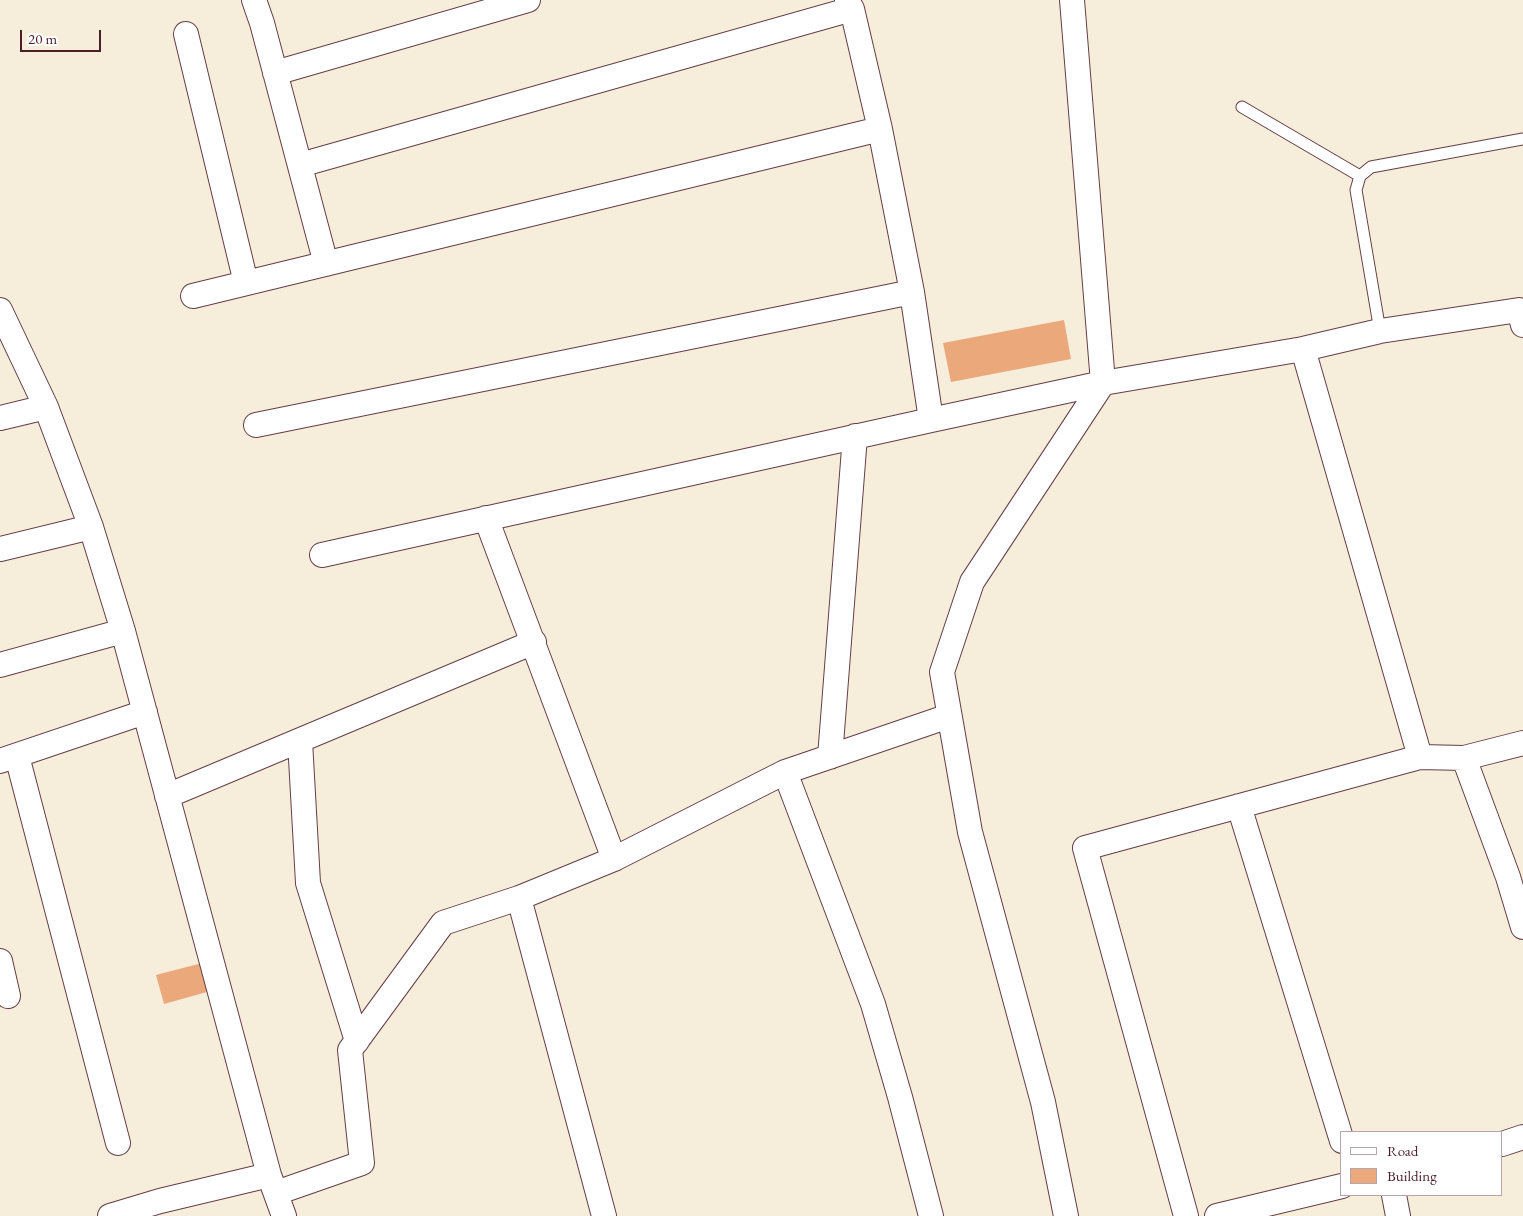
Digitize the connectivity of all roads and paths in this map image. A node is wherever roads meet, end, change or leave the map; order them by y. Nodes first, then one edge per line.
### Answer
1 (254, 0) edge
2 (528, 0) edge
3 (1072, 0) edge
4 (850, 5) edge
5 (186, 34) dead end
6 (275, 73) junction
7 (1242, 107) dead end
8 (880, 129) junction
9 (1523, 139) edge
10 (300, 165) junction
11 (1360, 176) junction
12 (326, 264) junction
13 (246, 284) junction
14 (912, 292) junction
15 (193, 296) dead end
16 (0, 310) edge
17 (1522, 315) edge
18 (1380, 331) junction
19 (1303, 349) junction
20 (1102, 384) junction
21 (46, 407) junction
22 (0, 418) edge
23 (931, 420) junction
24 (256, 425) dead end
25 (855, 436) junction
26 (486, 518) junction
27 (91, 527) junction
28 (0, 549) edge
29 (322, 555) dead end
30 (123, 631) junction
31 (534, 642) junction
32 (0, 665) edge
33 (144, 712) junction
34 (949, 716) junction
35 (300, 741) junction
36 (1523, 743) edge
37 (1420, 756) junction
38 (830, 757) junction
39 (9, 758) edge
40 (1464, 758) junction
41 (785, 772) junction
42 (167, 796) junction
43 (1239, 806) junction
44 (614, 859) junction
45 (519, 898) junction
46 (1523, 926) edge
47 (0, 962) edge
48 (8, 996) dead end
49 (356, 1042) junction
50 (1340, 1134) edge
51 (1523, 1138) edge
52 (118, 1143) dead end
53 (1503, 1144) edge
54 (272, 1184) junction
55 (1340, 1186) edge
56 (1394, 1196) edge
57 (110, 1216) edge
58 (284, 1216) edge
59 (604, 1216) edge
60 (931, 1216) edge
61 (1066, 1216) edge
62 (1186, 1216) edge
63 (1217, 1216) edge
64 (1398, 1216) edge

1 - 6 street
2 - 6 street
3 - 20 street
4 - 8 street
4 - 10 street
5 - 13 street
6 - 10 street
7 - 11 lane
8 - 12 street
8 - 14 street
9 - 11 lane
10 - 12 street
11 - 18 lane
12 - 13 street
13 - 15 street
14 - 23 street
14 - 24 street
16 - 21 street
17 - 18 street
18 - 19 street
19 - 20 street
19 - 37 street
20 - 23 street
20 - 34 street
21 - 22 street
21 - 27 street
23 - 25 street
25 - 26 street
25 - 38 street
26 - 29 street
26 - 31 street
27 - 28 street
27 - 30 street
30 - 32 street
30 - 33 street
31 - 35 street
31 - 44 street
33 - 39 street
33 - 42 street
34 - 38 street
34 - 61 street
35 - 42 street
35 - 49 street
36 - 40 street
37 - 40 street
37 - 43 street
38 - 41 street
39 - 52 street
40 - 46 street
41 - 44 street
41 - 60 street
42 - 54 street
43 - 50 street
43 - 62 street
44 - 45 street
45 - 49 street
45 - 59 street
47 - 48 street
49 - 54 street
51 - 53 street
54 - 57 street
54 - 58 street
55 - 63 street
56 - 64 street

